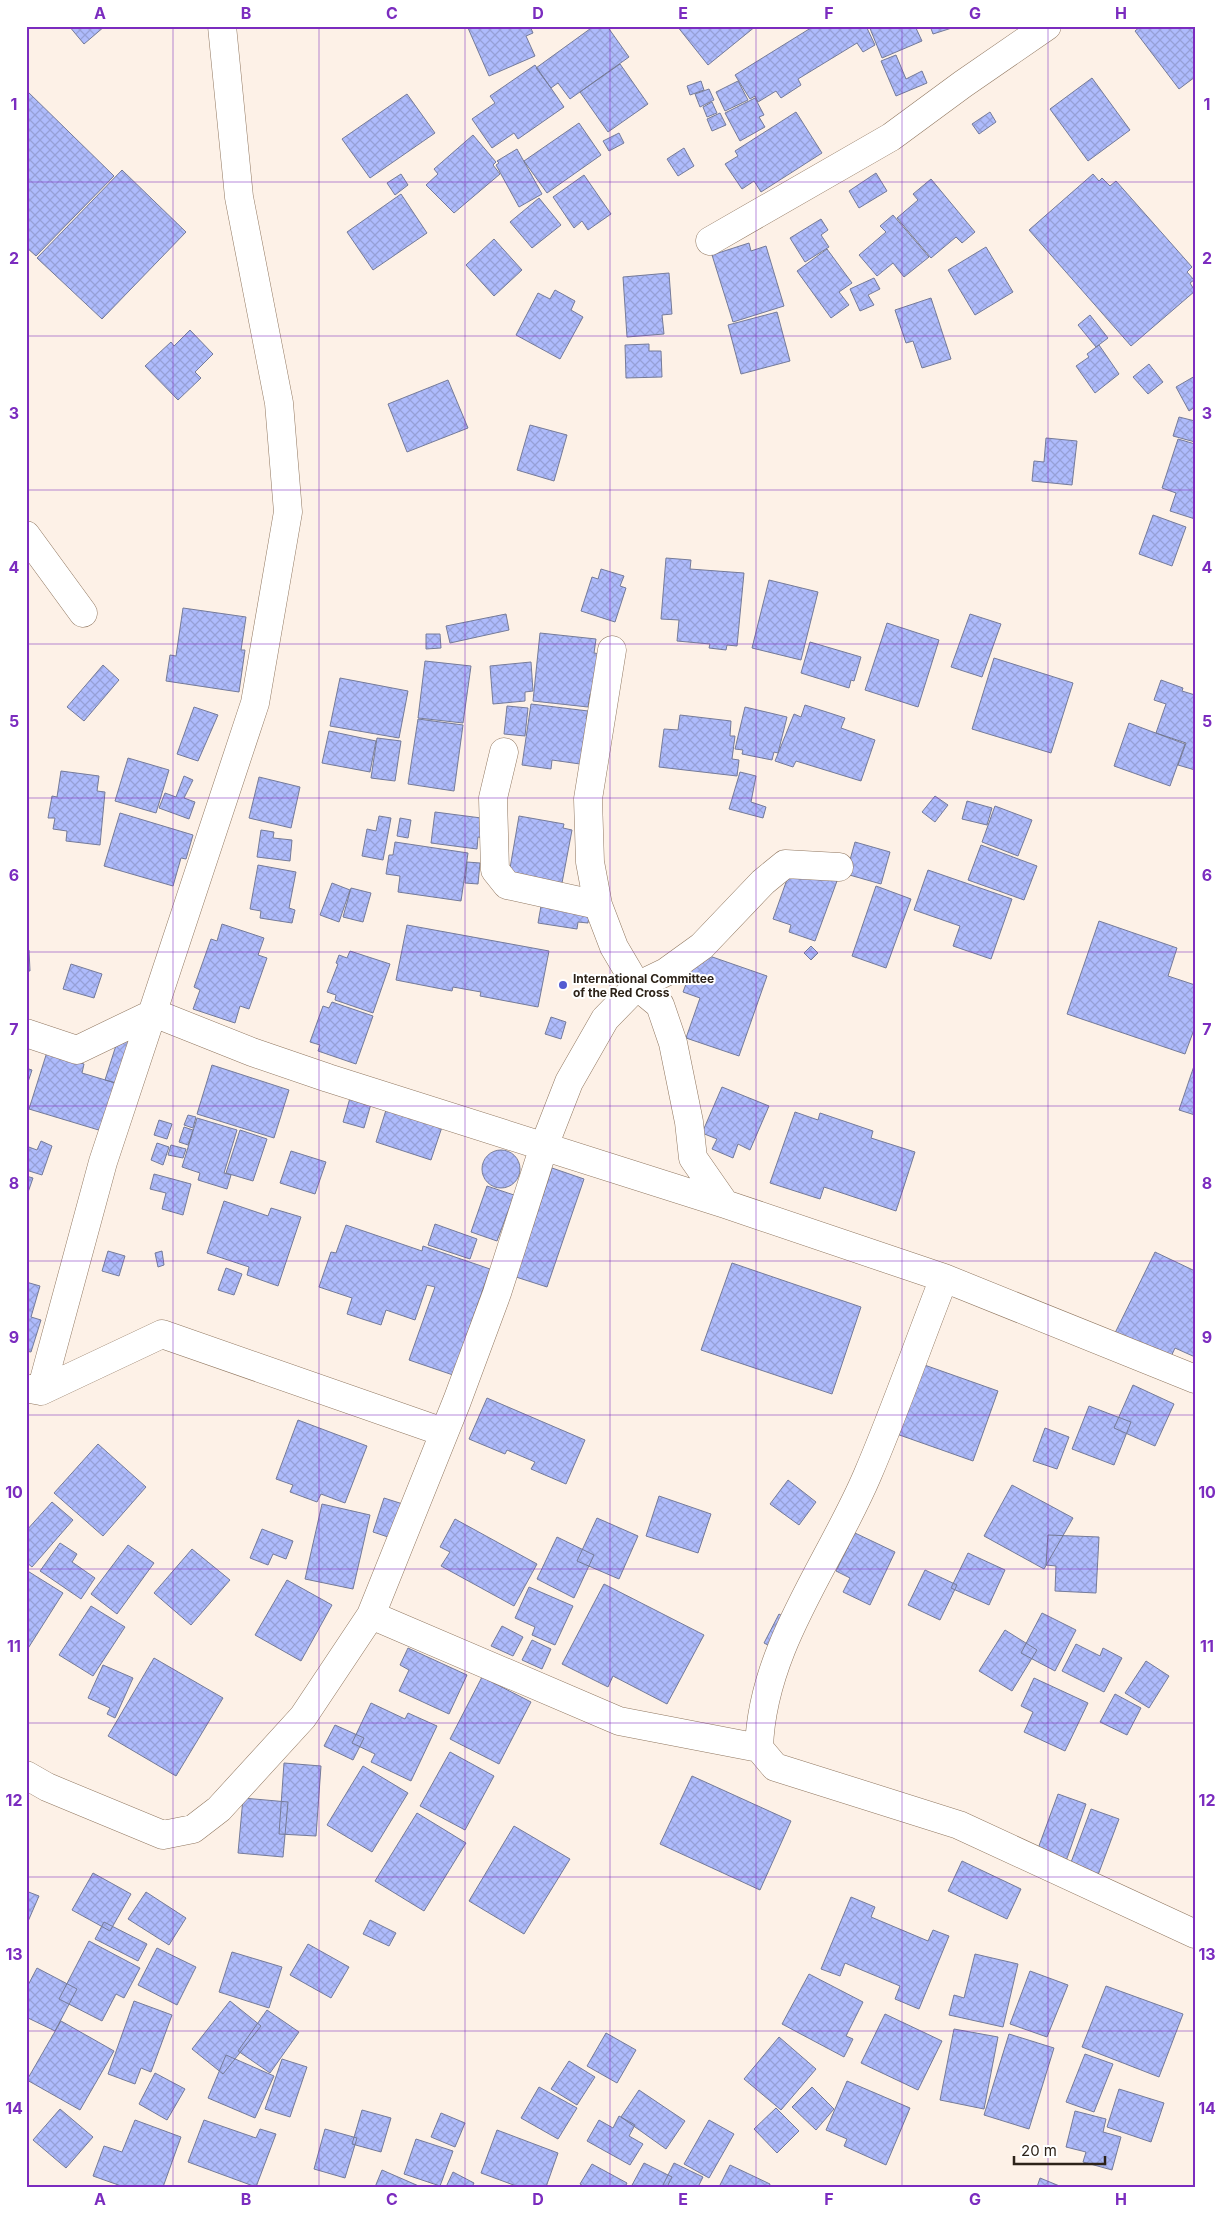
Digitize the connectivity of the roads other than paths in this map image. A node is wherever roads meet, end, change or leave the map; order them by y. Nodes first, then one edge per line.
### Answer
1 (222, 26) edge
2 (1047, 26) edge
3 (710, 240) dead end
4 (26, 534) edge
5 (83, 613) dead end
6 (612, 650) dead end
7 (504, 752) dead end
8 (839, 867) dead end
9 (598, 905) junction
10 (637, 986) junction
11 (154, 1013) junction
12 (26, 1033) edge
13 (544, 1146) junction
14 (725, 1204) junction
15 (944, 1278) junction
16 (1195, 1379) edge
17 (34, 1390) edge
18 (443, 1432) junction
19 (371, 1615) junction
20 (759, 1748) junction
21 (26, 1776) edge
22 (1195, 1934) edge

1 - 11 street
2 - 3 street
4 - 5 street
6 - 9 street
7 - 9 street
8 - 10 street
9 - 10 street
10 - 13 street
10 - 14 street
11 - 12 street
11 - 13 street
11 - 17 street
13 - 14 street
13 - 18 street
14 - 15 street
15 - 16 street
15 - 20 street
17 - 18 street
18 - 19 street
19 - 20 street
19 - 21 street
20 - 22 street

